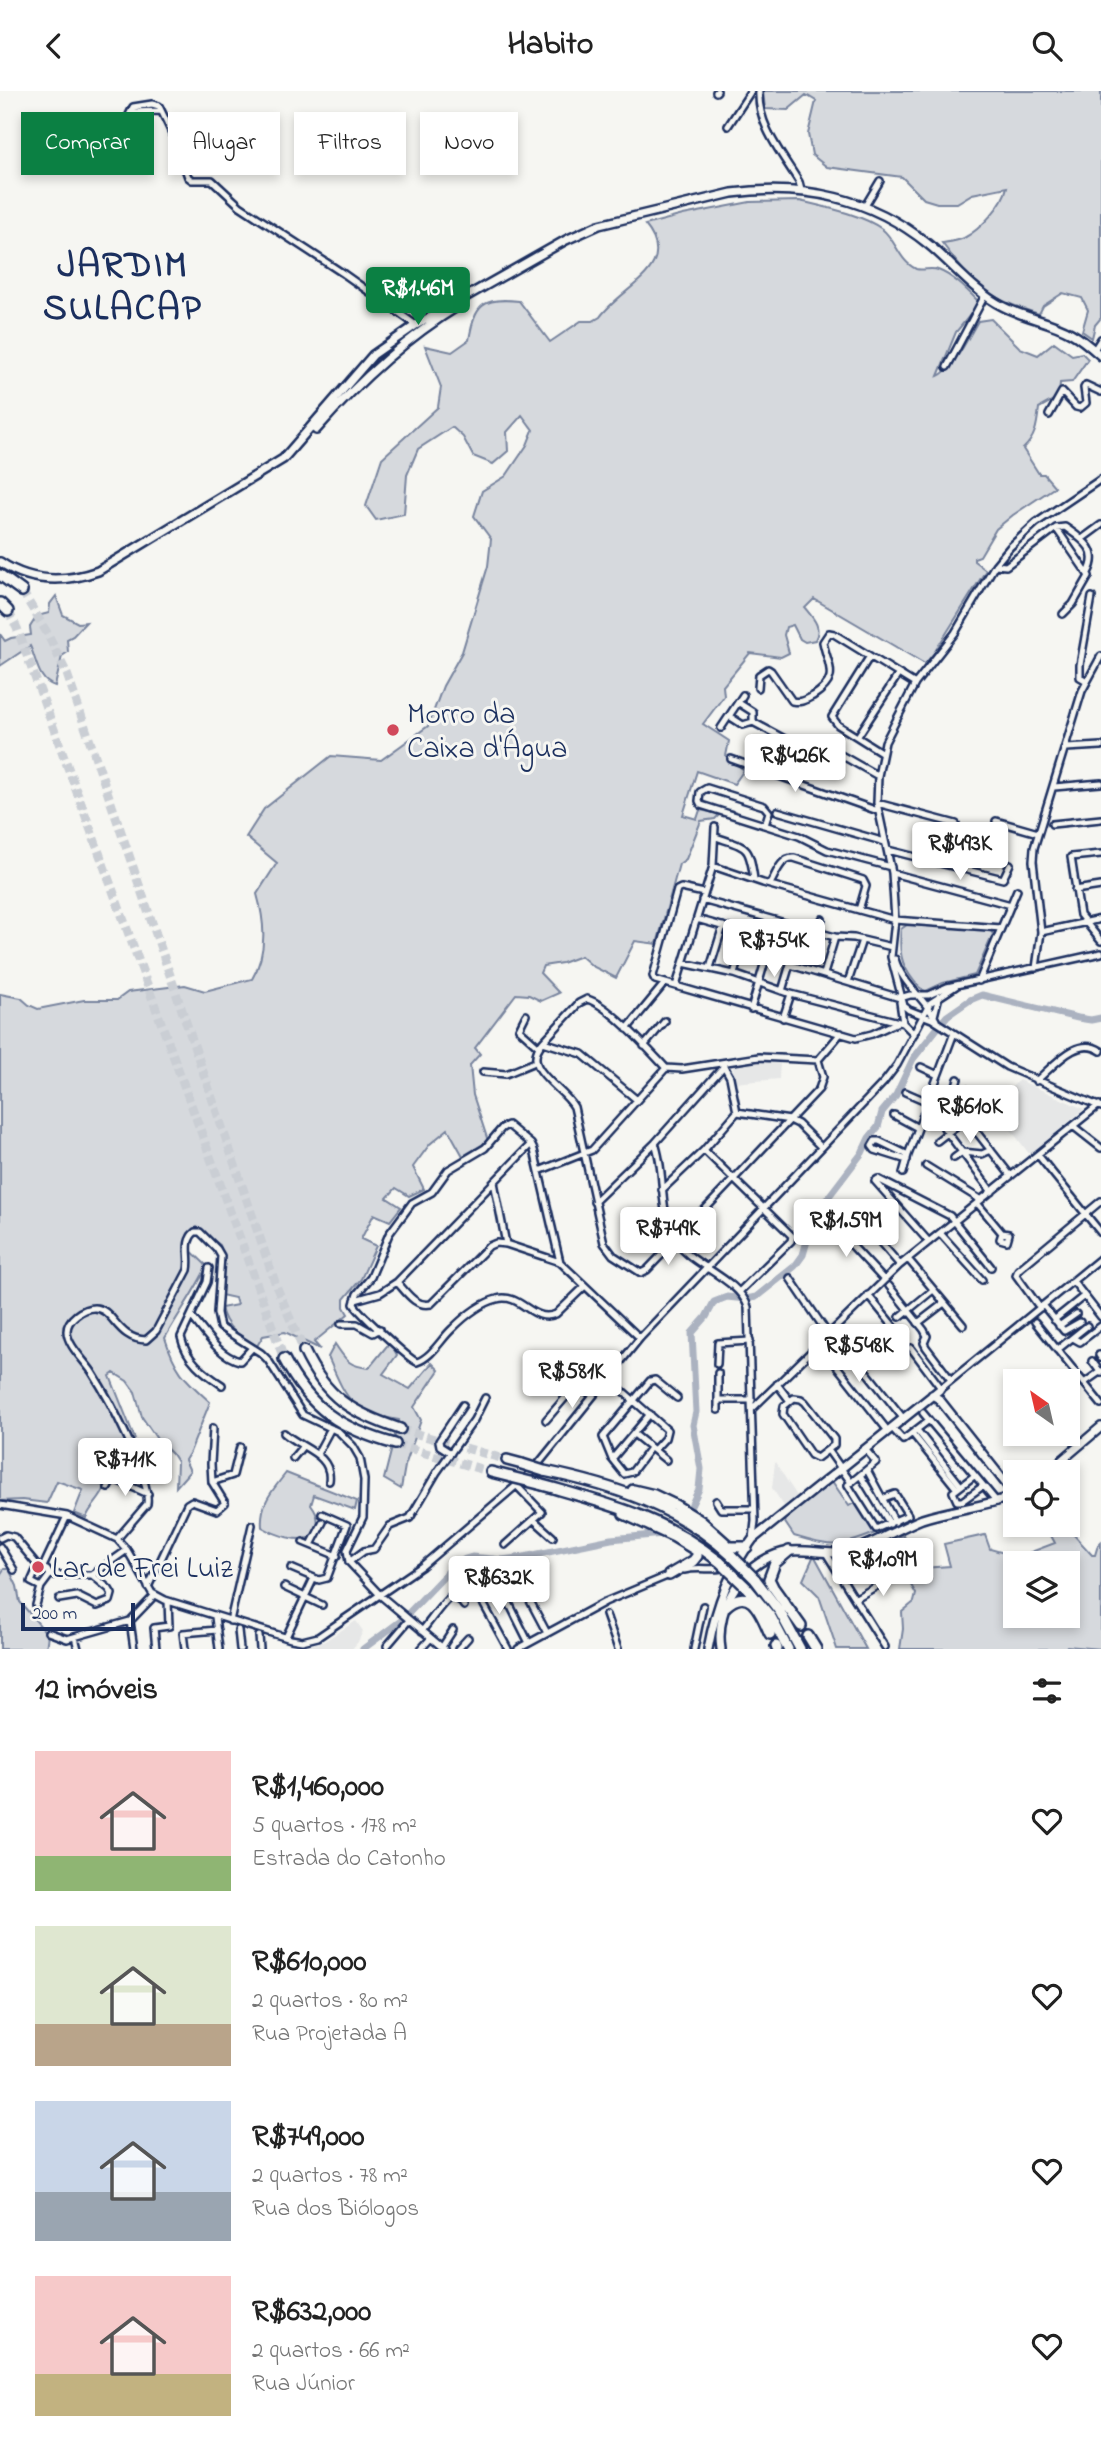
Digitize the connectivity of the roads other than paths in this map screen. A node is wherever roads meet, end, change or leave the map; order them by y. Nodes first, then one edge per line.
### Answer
1 (751, 91) edge
2 (759, 91) edge
3 (132, 112) edge
4 (728, 126) dead end
5 (880, 181) dead end
6 (801, 190) junction
7 (865, 206) junction
8 (984, 299) junction
9 (416, 325) junction
10 (398, 336) junction
11 (1101, 339) edge
12 (407, 344) junction
13 (1094, 350) junction
14 (373, 355) junction
15 (1101, 356) edge
16 (1101, 362) edge
17 (382, 365) junction
18 (947, 367) dead end
19 (1101, 392) edge
20 (1049, 415) dead end
21 (1101, 479) edge
22 (1101, 524) edge
23 (1056, 528) junction
24 (1082, 539) junction
25 (0, 565) edge
26 (995, 565) junction
27 (1088, 573) junction
28 (0, 575) edge
29 (22, 591) tunnel mouth
30 (1092, 597) dead end
31 (0, 603) edge
32 (9, 611) tunnel mouth
33 (1063, 614) dead end
34 (870, 656) junction
35 (1101, 656) edge
36 (898, 675) junction
37 (1087, 681) junction
38 (915, 684) junction
39 (758, 688) dead end
40 (743, 695) dead end
41 (739, 703) junction
42 (729, 716) junction
43 (753, 722) junction
44 (721, 728) dead end
45 (858, 736) junction
46 (1101, 746) edge
47 (1066, 748) junction
48 (881, 752) junction
49 (731, 759) dead end
50 (878, 776) junction
51 (1101, 783) edge
52 (1054, 787) junction
53 (877, 803) junction
54 (777, 811) dead end
55 (878, 811) junction
56 (1101, 819) edge
57 (996, 821) dead end
58 (956, 824) dead end
59 (1052, 824) dead end
60 (765, 825) junction
61 (716, 827) dead end
62 (1038, 833) junction
63 (716, 837) junction
64 (886, 842) junction
65 (888, 850) junction
66 (1101, 854) edge
67 (1010, 864) dead end
68 (713, 866) junction
69 (892, 870) junction
70 (754, 879) junction
71 (771, 884) junction
72 (1101, 886) edge
73 (1017, 890) dead end
74 (1075, 890) junction
75 (704, 893) junction
76 (702, 900) junction
77 (1011, 905) junction
78 (859, 910) junction
79 (697, 919) junction
80 (821, 919) dead end
81 (1101, 919) edge
82 (895, 920) junction
83 (1087, 922) junction
84 (723, 926) junction
85 (801, 927) junction
86 (1001, 928) junction
87 (818, 931) junction
88 (1041, 932) junction
89 (746, 934) junction
90 (835, 937) junction
91 (862, 940) junction
92 (771, 941) junction
93 (1101, 941) edge
94 (795, 947) junction
95 (892, 949) junction
96 (1101, 953) edge
97 (683, 963) junction
98 (791, 965) junction
99 (710, 968) junction
100 (1036, 968) junction
101 (734, 974) junction
102 (824, 974) junction
103 (979, 981) junction
104 (848, 982) junction
105 (759, 983) junction
106 (664, 984) junction
107 (676, 986) junction
108 (956, 986) junction
109 (782, 991) junction
110 (791, 994) junction
111 (940, 995) junction
112 (919, 996) junction
113 (900, 998) junction
114 (927, 1007) junction
115 (751, 1009) junction
116 (526, 1015) dead end
117 (923, 1017) junction
118 (783, 1018) junction
119 (936, 1020) junction
120 (665, 1021) dead end
121 (901, 1023) junction
122 (627, 1029) junction
123 (951, 1032) junction
124 (841, 1033) junction
125 (915, 1034) junction
126 (541, 1045) junction
127 (645, 1046) junction
128 (1101, 1051) edge
129 (818, 1060) junction
130 (535, 1062) junction
131 (723, 1065) junction
132 (921, 1067) dead end
133 (666, 1068) junction
134 (483, 1072) dead end
135 (938, 1075) junction
136 (958, 1079) dead end
137 (1036, 1081) junction
138 (960, 1091) junction
139 (905, 1092) dead end
140 (992, 1098) dead end
141 (637, 1100) junction
142 (928, 1102) junction
143 (953, 1102) junction
144 (1100, 1105) edge
145 (982, 1106) junction
146 (737, 1112) junction
147 (894, 1115) dead end
148 (966, 1118) junction
149 (790, 1120) junction
150 (1073, 1126) junction
151 (918, 1128) junction
152 (946, 1132) junction
153 (937, 1141) dead end
154 (655, 1143) junction
155 (531, 1144) junction
156 (821, 1147) junction
157 (1101, 1148) edge
158 (704, 1150) junction
159 (991, 1150) junction
160 (962, 1152) junction
161 (583, 1154) junction
162 (1038, 1155) junction
163 (907, 1158) junction
164 (954, 1158) dead end
165 (926, 1166) dead end
166 (539, 1171) junction
167 (904, 1173) dead end
168 (1012, 1176) junction
169 (732, 1179) junction
170 (494, 1182) junction
171 (890, 1184) junction
172 (662, 1190) junction
173 (884, 1192) junction
174 (992, 1192) junction
175 (1101, 1201) edge
176 (594, 1202) junction
177 (979, 1202) junction
178 (848, 1205) dead end
179 (763, 1209) junction
180 (1086, 1214) junction
181 (954, 1221) junction
182 (831, 1223) dead end
183 (940, 1233) junction
184 (1002, 1233) dead end
185 (1101, 1233) edge
186 (675, 1241) junction
187 (929, 1242) junction
188 (506, 1244) junction
189 (1101, 1258) edge
190 (908, 1259) junction
191 (560, 1262) junction
192 (900, 1265) junction
193 (706, 1267) junction
194 (991, 1267) dead end
195 (209, 1268) dead end
196 (790, 1278) dead end
197 (884, 1280) junction
198 (982, 1280) dead end
199 (1073, 1281) junction
200 (397, 1282) junction
201 (889, 1286) dead end
202 (584, 1287) junction
203 (933, 1290) junction
204 (741, 1292) junction
205 (868, 1295) junction
206 (1084, 1296) junction
207 (355, 1300) junction
208 (944, 1303) junction
209 (1042, 1306) junction
210 (909, 1310) junction
211 (1076, 1314) dead end
212 (191, 1316) junction
213 (900, 1317) dead end
214 (1101, 1317) edge
215 (1054, 1320) junction
216 (918, 1322) junction
217 (1035, 1322) dead end
218 (1080, 1322) dead end
219 (341, 1324) dead end
220 (963, 1325) dead end
221 (1059, 1326) junction
222 (1087, 1326) dead end
223 (1101, 1326) edge
224 (380, 1329) junction
225 (832, 1333) junction
226 (640, 1338) junction
227 (903, 1338) dead end
228 (1073, 1338) junction
229 (750, 1341) junction
230 (821, 1346) dead end
231 (911, 1347) dead end
232 (252, 1348) junction
233 (1058, 1350) junction
234 (304, 1351) tunnel mouth
235 (284, 1359) tunnel mouth
236 (1092, 1361) dead end
237 (718, 1364) dead end
238 (1101, 1372) edge
239 (718, 1373) dead end
240 (570, 1378) dead end
241 (608, 1378) junction
242 (951, 1380) junction
243 (1084, 1383) junction
244 (577, 1384) junction
245 (777, 1384) junction
246 (222, 1385) dead end
247 (940, 1389) junction
248 (593, 1396) junction
249 (935, 1397) junction
250 (485, 1398) dead end
251 (677, 1398) dead end
252 (752, 1398) junction
253 (762, 1399) junction
254 (633, 1400) junction
255 (718, 1400) junction
256 (790, 1401) junction
257 (463, 1405) dead end
258 (1101, 1405) edge
259 (752, 1409) junction
260 (718, 1410) dead end
261 (923, 1413) dead end
262 (650, 1414) junction
263 (903, 1418) junction
264 (546, 1420) dead end
265 (929, 1420) junction
266 (213, 1427) dead end
267 (1101, 1427) edge
268 (331, 1428) junction
269 (892, 1428) junction
270 (400, 1429) tunnel mouth
271 (284, 1433) dead end
272 (634, 1434) junction
273 (909, 1436) junction
274 (129, 1444) junction
275 (395, 1444) tunnel mouth
276 (240, 1447) dead end
277 (302, 1447) junction
278 (951, 1448) junction
279 (652, 1449) junction
280 (828, 1450) junction
281 (864, 1450) junction
282 (451, 1453) junction
283 (317, 1454) junction
284 (293, 1458) dead end
285 (939, 1458) junction
286 (612, 1459) junction
287 (507, 1460) tunnel mouth
288 (666, 1460) dead end
289 (1062, 1460) edge
290 (873, 1467) junction
291 (841, 1468) junction
292 (491, 1472) tunnel mouth
293 (860, 1475) junction
294 (974, 1476) junction
295 (112, 1478) junction
296 (330, 1481) dead end
297 (514, 1481) junction
298 (850, 1481) junction
299 (212, 1482) junction
300 (1003, 1484) edge
301 (983, 1486) junction
302 (959, 1487) junction
303 (107, 1488) dead end
304 (148, 1494) junction
305 (884, 1498) junction
306 (1003, 1499) edge
307 (876, 1500) junction
308 (716, 1501) dead end
309 (997, 1502) junction
310 (0, 1505) edge
311 (862, 1508) junction
312 (754, 1509) junction
313 (322, 1514) dead end
314 (66, 1516) junction
315 (534, 1520) junction
316 (755, 1521) junction
317 (323, 1522) dead end
318 (773, 1522) junction
319 (696, 1523) junction
320 (893, 1523) junction
321 (252, 1525) dead end
322 (677, 1536) junction
323 (553, 1537) dead end
324 (0, 1538) edge
325 (117, 1539) junction
326 (303, 1542) dead end
327 (750, 1543) junction
328 (311, 1545) junction
329 (505, 1545) dead end
330 (0, 1548) edge
331 (127, 1550) junction
332 (789, 1551) junction
333 (829, 1554) junction
334 (337, 1556) junction
335 (736, 1558) junction
336 (349, 1562) junction
337 (40, 1566) junction
338 (291, 1568) dead end
339 (14, 1570) dead end
340 (50, 1575) junction
341 (92, 1575) junction
342 (670, 1575) junction
343 (895, 1575) dead end
344 (496, 1577) junction
345 (314, 1578) junction
346 (474, 1581) junction
347 (41, 1587) junction
348 (148, 1587) junction
349 (284, 1587) dead end
350 (454, 1593) junction
351 (155, 1595) junction
352 (381, 1596) junction
353 (306, 1597) junction
354 (856, 1598) junction
355 (59, 1599) dead end
356 (168, 1601) junction
357 (36, 1605) dead end
358 (322, 1605) dead end
359 (464, 1606) dead end
360 (703, 1607) dead end
361 (725, 1607) junction
362 (606, 1615) dead end
363 (215, 1617) junction
364 (408, 1619) junction
365 (130, 1621) junction
366 (230, 1621) junction
367 (801, 1626) dead end
368 (217, 1630) junction
369 (238, 1630) dead end
370 (453, 1630) dead end
371 (422, 1631) junction
372 (48, 1632) dead end
373 (548, 1633) junction
374 (697, 1633) junction
375 (770, 1635) dead end
376 (259, 1636) dead end
377 (711, 1636) junction
378 (808, 1636) dead end
379 (75, 1637) junction
380 (288, 1638) junction
381 (431, 1638) junction
382 (468, 1638) dead end
383 (529, 1643) junction
384 (387, 1646) dead end
385 (440, 1647) edge
386 (885, 1647) edge
387 (78, 1649) edge
388 (134, 1649) edge
389 (156, 1649) edge
390 (185, 1649) edge
391 (219, 1649) edge
392 (240, 1649) edge
393 (260, 1649) edge
394 (290, 1649) edge
395 (421, 1649) edge
396 (458, 1649) edge
397 (508, 1649) edge
398 (518, 1649) edge
399 (618, 1649) edge
400 (694, 1649) edge
401 (708, 1649) edge
402 (721, 1649) edge
403 (788, 1649) edge
404 (800, 1649) edge
405 (816, 1649) edge

1 - 4 street
2 - 6 street
3 - 9 street
5 - 7 street
6 - 7 main road
6 - 9 main road
7 - 13 main road
8 - 12 main road
8 - 16 main road
8 - 18 street
9 - 10 main road
10 - 12 main road
10 - 14 main road
11 - 13 street
12 - 17 main road
13 - 15 main road
14 - 17 main road
14 - 25 main road
17 - 25 main road
19 - 20 street
21 - 26 street
22 - 24 street
23 - 24 street
23 - 26 street
23 - 27 street
24 - 27 street
26 - 38 street
27 - 33 street
28 - 29 highway
30 - 37 street
31 - 32 highway
34 - 36 street
34 - 39 street
34 - 45 street
35 - 37 street
36 - 38 street
36 - 45 street
37 - 47 street
38 - 48 street
40 - 41 street
41 - 42 street
41 - 43 street
42 - 43 street
42 - 44 street
43 - 50 street
45 - 48 street
46 - 47 street
47 - 52 street
48 - 50 street
49 - 55 street
50 - 53 street
51 - 52 street
52 - 62 street
53 - 55 street
53 - 58 street
54 - 64 street
55 - 64 street
56 - 59 street
57 - 62 street
60 - 60 street
60 - 69 street
61 - 63 street
62 - 88 street
63 - 68 street
63 - 70 street
64 - 65 street
65 - 67 street
65 - 69 street
66 - 74 street
68 - 70 street
68 - 75 street
69 - 77 street
69 - 82 street
70 - 71 street
71 - 78 street
71 - 78 street
72 - 74 street
73 - 77 street
74 - 83 street
75 - 76 street
75 - 106 street
76 - 79 street
76 - 85 street
77 - 86 street
78 - 82 street
79 - 84 street
79 - 97 street
80 - 87 street
81 - 83 street
82 - 86 street
82 - 95 street
83 - 88 street
83 - 93 street
84 - 89 street
84 - 99 street
85 - 87 street
85 - 94 street
86 - 103 street
87 - 90 street
88 - 100 street
89 - 92 street
89 - 101 street
90 - 91 street
90 - 102 street
91 - 95 street
91 - 104 street
92 - 94 street
92 - 105 street
94 - 98 street
95 - 112 street
95 - 113 street
96 - 100 street
97 - 99 street
97 - 107 street
98 - 102 street
98 - 109 street
99 - 101 street
100 - 103 street
101 - 105 street
102 - 104 street
103 - 108 street
104 - 113 street
105 - 109 street
105 - 115 street
106 - 107 street
106 - 122 street
107 - 115 street
108 - 111 street
108 - 112 street
109 - 110 street
110 - 118 street
110 - 121 street
111 - 114 street
111 - 119 street
112 - 113 street
112 - 114 street
113 - 117 street
113 - 121 street
114 - 117 street
114 - 119 street
115 - 118 street
116 - 126 street
117 - 119 street
117 - 125 street
118 - 124 street
119 - 123 street
120 - 127 street
121 - 124 street
121 - 125 street
122 - 126 street
122 - 127 street
123 - 135 street
123 - 137 street
124 - 129 street
125 - 156 street
126 - 130 street
126 - 141 street
127 - 133 street
128 - 137 street
129 - 131 street
129 - 149 street
130 - 134 street
130 - 161 street
131 - 133 street
131 - 146 street
131 - 154 street
132 - 135 street
133 - 141 street
135 - 142 street
136 - 138 street
137 - 144 street
138 - 143 street
138 - 145 street
139 - 142 street
140 - 145 street
141 - 161 street
142 - 151 street
143 - 148 street
143 - 152 street
144 - 150 street
145 - 148 street
146 - 149 street
146 - 158 street
147 - 151 street
148 - 152 street
148 - 159 street
149 - 156 street
149 - 169 street
150 - 157 street
150 - 162 street
151 - 163 street
152 - 153 street
152 - 160 street
154 - 172 street
154 - 176 street
155 - 166 street
155 - 170 street
155 - 207 street
156 - 179 street
158 - 169 street
158 - 172 street
159 - 160 street
159 - 168 street
160 - 164 street
160 - 174 street
161 - 166 street
161 - 176 street
162 - 168 street
162 - 180 street
163 - 163 street
163 - 167 street
165 - 177 street
166 - 191 street
168 - 174 street
169 - 179 street
169 - 186 street
170 - 188 street
170 - 200 street
171 - 173 street
171 - 173 street
171 - 181 street
172 - 186 street
173 - 187 street
174 - 177 street
175 - 180 street
176 - 186 street
177 - 181 street
177 - 184 street
178 - 192 street
179 - 193 street
179 - 204 street
180 - 185 street
180 - 209 street
181 - 183 street
181 - 194 street
182 - 197 street
183 - 187 street
183 - 198 street
186 - 193 street
187 - 190 street
188 - 191 street
188 - 200 street
189 - 199 street
190 - 192 street
190 - 203 street
191 - 202 street
192 - 197 street
193 - 204 street
193 - 226 street
195 - 212 street
196 - 225 street
197 - 205 street
199 - 206 street
199 - 209 street
200 - 207 street
201 - 210 street
202 - 224 street
202 - 226 street
203 - 208 street
203 - 210 street
204 - 229 street
205 - 225 street
205 - 227 street
206 - 214 street
206 - 215 street
207 - 224 street
208 - 216 street
208 - 220 street
209 - 215 street
209 - 242 street
210 - 213 street
210 - 216 street
211 - 221 street
212 - 232 street
212 - 246 street
215 - 221 street
216 - 242 street
217 - 233 street
218 - 221 street
219 - 224 street
222 - 228 street
223 - 228 street
225 - 245 street
225 - 263 street
226 - 241 street
228 - 233 street
229 - 237 street
229 - 252 street
230 - 269 street
231 - 247 street
232 - 268 street
232 - 274 street
233 - 243 street
234 - 270 highway
235 - 275 highway
236 - 238 street
238 - 243 street
239 - 255 street
240 - 244 street
241 - 248 street
241 - 254 street
242 - 247 street
243 - 258 street
244 - 248 street
244 - 264 street
245 - 253 street
245 - 256 street
247 - 249 main road
248 - 297 street
249 - 263 main road
249 - 300 main road
250 - 282 street
251 - 254 street
252 - 253 street
252 - 255 street
252 - 259 street
253 - 259 street
254 - 262 street
254 - 286 street
255 - 260 street
256 - 280 street
256 - 280 street
257 - 282 street
259 - 312 street
261 - 265 street
262 - 272 street
262 - 279 street
263 - 269 main road
265 - 273 street
265 - 278 street
266 - 299 street
267 - 289 main road
268 - 283 street
268 - 336 street
269 - 273 street
269 - 281 main road
271 - 277 street
272 - 279 street
272 - 286 street
273 - 285 street
273 - 302 street
274 - 295 street
274 - 304 street
276 - 299 street
277 - 283 street
277 - 284 street
278 - 285 street
278 - 294 street
279 - 286 street
279 - 288 street
280 - 291 street
281 - 290 street
281 - 291 main road
282 - 336 street
283 - 296 street
285 - 302 street
287 - 319 highway, bridge
290 - 293 street
290 - 305 street
291 - 298 street
291 - 318 main road
292 - 297 highway
293 - 298 street
293 - 307 street
294 - 301 street
294 - 302 street
295 - 303 street
295 - 304 street
297 - 315 street
297 - 322 highway, bridge
297 - 352 street
298 - 311 street
299 - 348 street
301 - 302 street
301 - 309 street
304 - 325 street
305 - 320 street
305 - 320 street
306 - 309 main road
307 - 311 street
307 - 320 street
308 - 312 street
309 - 333 main road
310 - 314 street
311 - 320 street
312 - 316 street
313 - 334 street
314 - 325 street
314 - 337 street
315 - 323 street
315 - 329 street
316 - 318 street
316 - 327 street
317 - 328 street
318 - 327 main road
319 - 327 highway
319 - 335 highway
321 - 366 street
322 - 342 highway
322 - 403 highway, bridge
324 - 337 street
325 - 331 street
326 - 328 street
327 - 335 main road
328 - 334 street
330 - 339 street
331 - 341 street
331 - 348 street
332 - 333 main road
332 - 361 main road
332 - 367 highway
333 - 354 street
334 - 345 street
335 - 342 street
335 - 377 main road
335 - 404 highway, bridge
336 - 352 street
337 - 340 street
337 - 347 street
338 - 345 street
340 - 341 street
340 - 347 street
341 - 355 street
342 - 373 street
343 - 354 street
344 - 346 street
344 - 373 street
344 - 383 street
345 - 353 street
346 - 350 street
346 - 397 street
347 - 357 street
348 - 351 street
349 - 353 street
350 - 359 street
350 - 371 street
351 - 356 street
351 - 365 street
352 - 364 street
352 - 380 street
353 - 358 street
353 - 380 street
354 - 386 street
356 - 363 street
356 - 389 street
360 - 374 street
361 - 375 highway
361 - 402 main road
362 - 399 street
363 - 366 street
363 - 368 street
364 - 371 street
364 - 384 street
365 - 379 street
365 - 388 street
366 - 380 street
368 - 390 street
368 - 391 street
369 - 392 street
370 - 385 street
371 - 381 street
372 - 379 street
373 - 383 street
374 - 377 street
374 - 400 street
376 - 393 street
377 - 401 main road
378 - 405 highway
379 - 387 street
380 - 394 street
381 - 385 street
381 - 395 street
382 - 396 street
383 - 398 street

